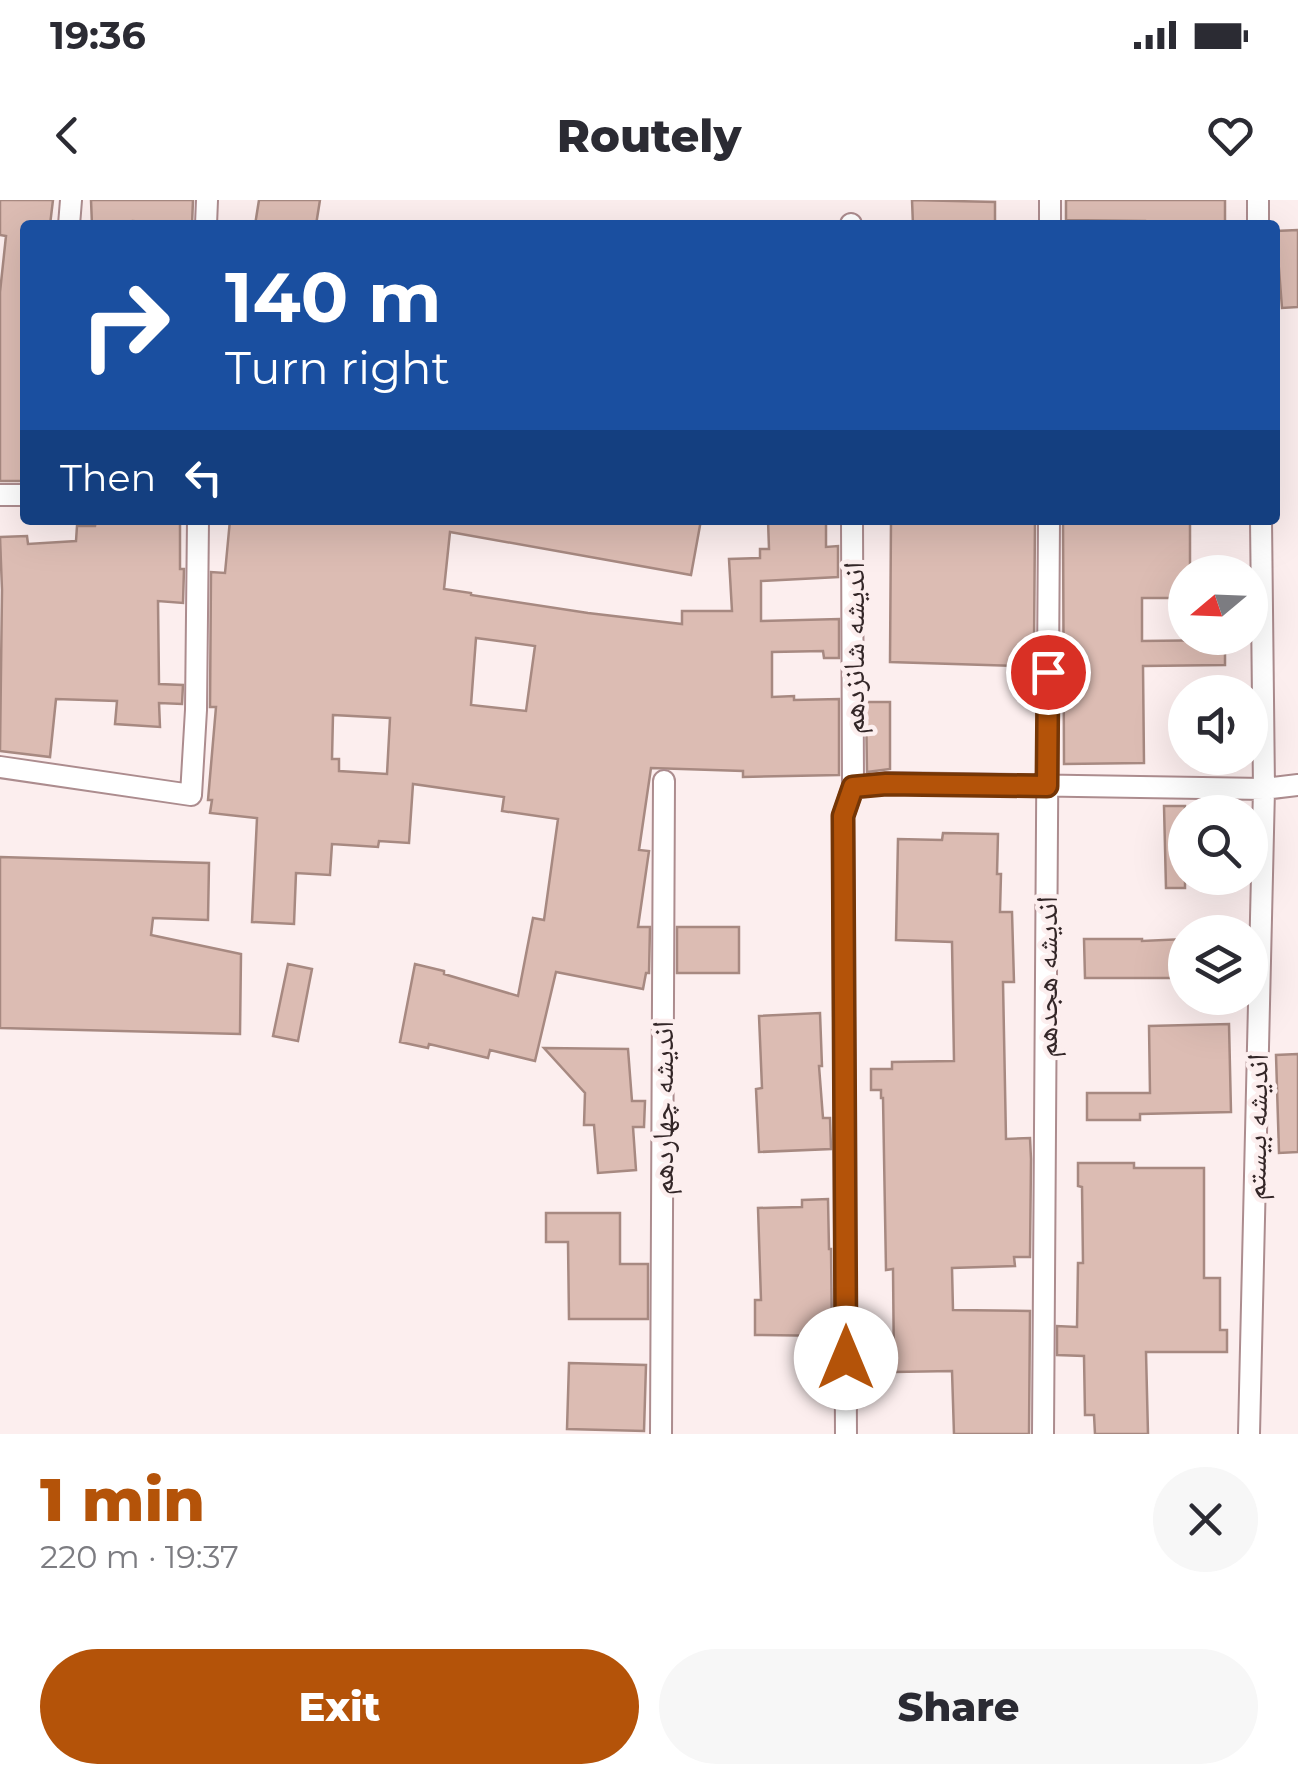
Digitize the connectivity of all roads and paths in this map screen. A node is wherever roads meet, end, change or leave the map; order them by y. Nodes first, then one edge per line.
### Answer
1 (198, 525) edge
2 (852, 525) edge
3 (1048, 525) edge
4 (1262, 525) edge
5 (0, 766) edge
6 (664, 781) dead end
7 (1298, 785) edge
8 (1047, 786) junction
9 (853, 787) junction
10 (1264, 789) junction
11 (661, 1434) edge
12 (846, 1434) edge
13 (1043, 1434) edge
14 (1249, 1434) edge

1 - 5 street
2 - 9 street, اندیشه شانزدهم
3 - 8 street, اندیشه هجدهم
4 - 10 street, اندیشه بیستم
6 - 11 street, اندیشه چهاردهم
7 - 10 street
8 - 9 street
8 - 10 street
8 - 13 street, اندیشه هجدهم
9 - 12 street, اندیشه شانزدهم
10 - 14 street, اندیشه بیستم

